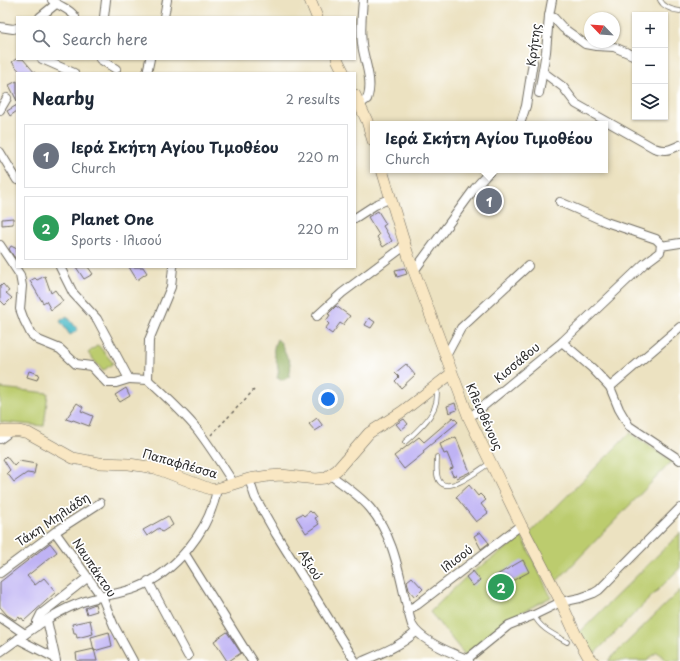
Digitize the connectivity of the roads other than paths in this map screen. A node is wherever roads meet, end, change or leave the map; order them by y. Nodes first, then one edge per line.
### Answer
1 (106, 0) edge
2 (167, 0) edge
3 (310, 0) edge
4 (363, 0) edge
5 (552, 0) edge
6 (660, 0) edge
7 (54, 2) edge
8 (680, 11) edge
9 (41, 16) edge
10 (74, 16) edge
11 (104, 16) edge
12 (164, 16) edge
13 (317, 16) edge
14 (549, 16) junction
15 (0, 27) edge
16 (16, 28) edge
17 (632, 55) edge
18 (44, 60) edge
19 (101, 60) edge
20 (116, 60) edge
21 (150, 60) edge
22 (338, 60) edge
23 (533, 62) dead end
24 (116, 71) edge
25 (72, 72) edge
26 (147, 72) edge
27 (344, 72) edge
28 (542, 72) junction
29 (539, 92) dead end
30 (7, 98) dead end
31 (357, 100) edge
32 (0, 110) edge
33 (521, 121) edge
34 (604, 121) edge
35 (608, 123) edge
36 (370, 131) edge
37 (680, 145) edge
38 (1, 155) edge
39 (383, 173) edge
40 (488, 173) edge
41 (16, 178) edge
42 (391, 198) junction
43 (560, 202) dead end
44 (356, 217) edge
45 (680, 244) edge
46 (0, 245) edge
47 (406, 245) junction
48 (661, 246) junction
49 (528, 266) dead end
50 (60, 268) edge
51 (173, 268) edge
52 (414, 271) junction
53 (317, 316) dead end
54 (680, 327) edge
55 (562, 342) junction
56 (445, 358) junction
57 (451, 374) junction
58 (129, 379) junction
59 (148, 380) junction
60 (436, 387) junction
61 (610, 387) junction
62 (469, 418) junction
63 (12, 430) junction
64 (0, 431) edge
65 (0, 439) edge
66 (405, 442) dead end
67 (437, 457) dead end
68 (680, 460) edge
69 (490, 463) junction
70 (330, 475) junction
71 (249, 479) junction
72 (234, 484) junction
73 (217, 489) junction
74 (100, 503) dead end
75 (680, 508) edge
76 (521, 525) junction
77 (54, 532) junction
78 (185, 554) junction
79 (0, 573) edge
80 (87, 578) junction
81 (148, 582) junction
82 (102, 597) junction
83 (561, 602) junction
84 (407, 610) junction
85 (534, 615) junction
86 (0, 617) edge
87 (47, 620) junction
88 (37, 626) junction
89 (416, 632) junction
90 (22, 637) junction
91 (567, 642) dead end
92 (0, 652) edge
93 (188, 656) dead end
94 (56, 659) edge
95 (468, 660) edge
96 (133, 661) edge
97 (252, 661) edge
98 (355, 661) edge
99 (363, 661) edge
100 (593, 661) edge

1 - 11 street
2 - 12 street
3 - 13 main road
4 - 31 street
5 - 14 street, Κρήτης
6 - 8 lane
7 - 9 street
7 - 10 street
14 - 17 street
14 - 28 street, Κρήτης
15 - 16 street
18 - 25 street
19 - 24 street
20 - 24 street
21 - 26 street
22 - 27 main road
23 - 33 street
28 - 29 street, Κρήτης
28 - 34 street
30 - 32 street
31 - 36 main road
35 - 37 street
38 - 41 street
39 - 42 main road, Κλεισθένους
40 - 52 street
42 - 44 street
42 - 47 main road, Κλεισθένους
43 - 48 street
45 - 48 street
46 - 58 street
47 - 52 main road, Κλεισθένους
47 - 53 street
48 - 55 street, Κισσάβου
49 - 56 street
50 - 58 street
51 - 59 street
52 - 56 main road, Κλεισθένους
54 - 61 street
55 - 61 street
55 - 62 street, Κισσάβου
56 - 57 main road, Κλεισθένους
57 - 60 main road
57 - 62 main road, Κλεισθένους
58 - 59 street
59 - 72 street
60 - 66 lane
60 - 70 main road
61 - 68 street
62 - 69 main road, Κλεισθένους
63 - 64 main road, Παπαφλέσσα
63 - 65 street
63 - 73 main road, Παπαφλέσσα
67 - 69 lane
69 - 76 main road, Κλεισθένους
70 - 71 main road, Παπαφλέσσα
70 - 84 street
71 - 72 main road, Παπαφλέσσα
71 - 98 street, Αξιού
72 - 73 main road, Παπαφλέσσα
73 - 78 street
74 - 77 street, Τάκη Μηλιάδη
75 - 83 street
76 - 83 main road, Κλεισθένους
76 - 84 street, Ιλισού
77 - 79 street, Τάκη Μηλιάδη
77 - 80 street, Ναυπάκτου
78 - 81 street
78 - 97 street
80 - 82 street, Ναυπάκτου
80 - 88 street
81 - 82 street
81 - 93 street
82 - 87 street
82 - 96 street, Ναυπάκτου
83 - 85 street
83 - 100 main road, Κλεισθένους
84 - 89 street
85 - 91 lane
85 - 95 street
86 - 90 street
87 - 88 street
87 - 94 street
88 - 90 street
89 - 95 street
89 - 99 street
90 - 92 street
90 - 94 street

